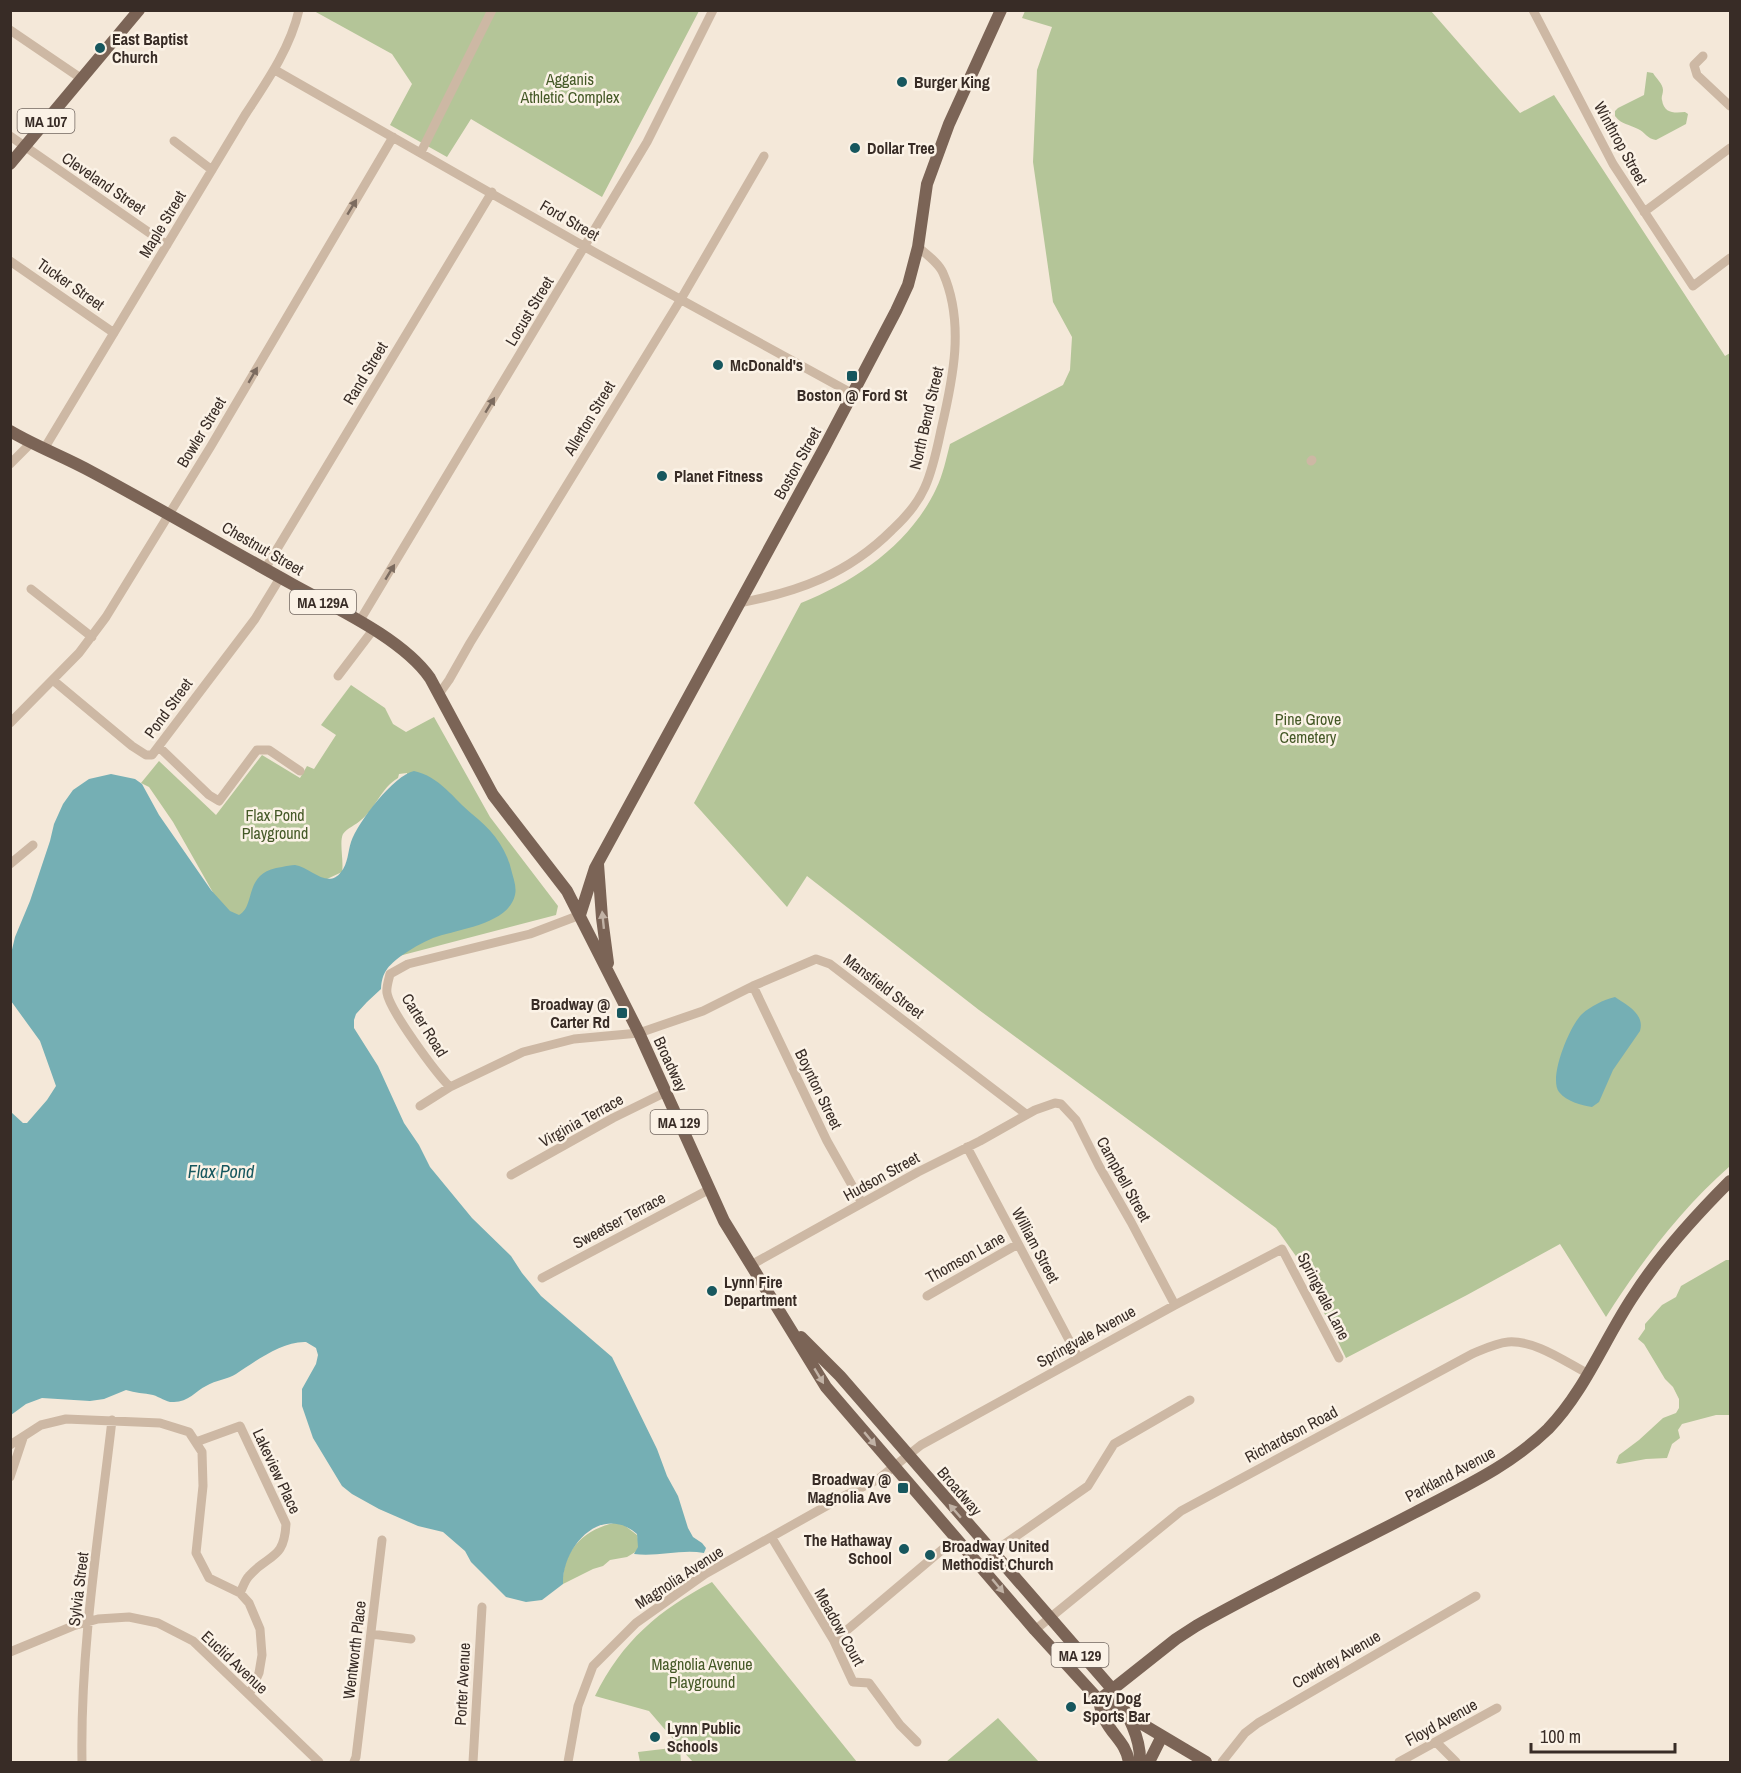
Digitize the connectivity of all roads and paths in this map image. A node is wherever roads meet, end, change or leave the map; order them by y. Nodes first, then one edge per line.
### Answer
1 (139, 10) edge
2 (299, 10) edge
3 (492, 10) edge
4 (714, 10) edge
5 (1001, 10) edge
6 (1533, 10) edge
7 (10, 30) edge
8 (1703, 56) dead end
9 (275, 70) junction
10 (82, 79) junction
11 (1731, 106) edge
12 (10, 136) edge
13 (393, 137) junction
14 (174, 141) dead end
15 (24, 147) junction
16 (1731, 148) edge
17 (421, 152) junction
18 (764, 156) dead end
19 (10, 164) edge
20 (212, 170) junction
21 (492, 192) junction
22 (1644, 212) junction
23 (167, 245) junction
24 (585, 246) junction
25 (918, 247) junction
26 (1731, 258) edge
27 (10, 261) edge
28 (681, 298) junction
29 (114, 333) junction
30 (853, 394) junction
31 (10, 431) edge
32 (31, 443) junction
33 (44, 449) junction
34 (10, 464) edge
35 (168, 515) junction
36 (266, 569) junction
37 (280, 578) junction
38 (31, 589) dead end
39 (739, 603) junction
40 (359, 622) junction
41 (373, 630) junction
42 (92, 637) junction
43 (338, 676) dead end
44 (54, 681) junction
45 (439, 694) junction
46 (10, 723) edge
47 (159, 747) junction
48 (300, 771) dead end
49 (33, 845) dead end
50 (598, 863) junction
51 (10, 864) edge
52 (580, 915) junction
53 (610, 977) junction
54 (753, 986) junction
55 (639, 1033) junction
56 (450, 1087) junction
57 (666, 1092) junction
58 (420, 1106) dead end
59 (1026, 1114) junction
60 (967, 1147) junction
61 (511, 1175) dead end
62 (1731, 1181) edge
63 (710, 1189) junction
64 (862, 1203) junction
65 (1018, 1244) junction
66 (1282, 1249) joint
67 (751, 1265) junction
68 (542, 1278) dead end
69 (927, 1296) dead end
70 (1175, 1305) junction
71 (785, 1321) junction
72 (1078, 1357) junction
73 (1339, 1358) dead end
74 (1587, 1373) junction
75 (1190, 1400) dead end
76 (112, 1420) junction
77 (22, 1438) junction
78 (196, 1442) junction
79 (10, 1445) edge
80 (908, 1456) junction
81 (894, 1467) junction
82 (10, 1476) edge
83 (772, 1538) junction
84 (956, 1538) junction
85 (381, 1540) dead end
86 (992, 1553) junction
87 (240, 1593) junction
88 (1476, 1596) dead end
89 (482, 1607) dead end
90 (1049, 1618) junction
91 (89, 1622) junction
92 (1035, 1630) junction
93 (371, 1634) junction
94 (411, 1639) dead end
95 (834, 1641) junction
96 (10, 1652) edge
97 (1113, 1690) junction
98 (249, 1695) junction
99 (1099, 1701) junction
100 (1497, 1708) dead end
101 (1127, 1715) junction
102 (1162, 1736) junction
103 (917, 1742) dead end
104 (1436, 1742) junction
105 (82, 1762) edge
106 (319, 1762) edge
107 (354, 1762) edge
108 (473, 1762) edge
109 (568, 1762) edge
110 (1129, 1762) edge
111 (1140, 1762) edge
112 (1149, 1762) edge
113 (1206, 1762) edge
114 (1222, 1762) edge
115 (1399, 1762) edge
116 (1456, 1762) edge

1 - 10 main road, MA 107
2 - 9 street, Maple Street
3 - 17 street
4 - 24 street, Locust Street
5 - 25 main road, Boston Street
6 - 22 street, Winthrop Street
7 - 10 street
8 - 11 street
9 - 13 street, Ford Street
9 - 20 street, Maple Street
10 - 15 main road, MA 107
12 - 15 street, Cleveland Street
13 - 17 street, Ford Street
35 -> 13 street, Bowler Street
14 - 20 street
15 - 19 main road, MA 107
15 - 23 street, Cleveland Street
16 - 22 street
17 - 21 street, Ford Street
18 - 28 street, Allerton Street
20 - 23 street, Maple Street
21 - 24 street, Ford Street
21 - 36 street, Rand Street
22 - 26 street, Winthrop Street
23 - 29 street, Maple Street
24 - 28 street, Ford Street
40 -> 24 street, Locust Street
25 - 30 main road, Boston Street
25 - 39 street, North Bend Street
27 - 29 street, Tucker Street
28 - 30 street, Ford Street
28 - 45 street, Allerton Street
29 - 33 street, Maple Street
30 - 39 main road, Boston Street
31 - 32 main road, Chestnut Street / MA 129A
32 - 33 main road, Chestnut Street / MA 129A
32 - 34 street
33 - 35 main road, Chestnut Street / MA 129A
35 - 36 main road, Chestnut Street / MA 129A
35 - 42 street, Bowler Street
36 - 37 main road, Chestnut Street / MA 129A
37 - 40 main road, Chestnut Street / MA 129A
37 - 47 street, Pond Street
38 - 42 street
39 - 50 main road, Boston Street
40 - 41 main road, Chestnut Street / MA 129A
41 - 43 street
41 - 45 main road, Chestnut Street / MA 129A
42 - 44 street, Bowler Street
44 - 46 street, Bowler Street
44 - 47 street, Pond Street
45 - 52 main road, Chestnut Street / MA 129A
47 - 48 street
49 - 51 street
50 - 52 main road, Boston Street
53 -> 50 main road, MA 129
52 - 53 main road, Broadway / MA 129
52 - 56 street, Carter Road
53 - 55 main road, Broadway / MA 129
54 - 55 street, Mansfield Street
54 - 59 street, Mansfield Street
54 - 64 street, Boynton Street
55 - 56 street
55 - 57 main road, Broadway / MA 129
56 - 58 street
57 - 61 street, Virginia Terrace
57 - 63 main road, Broadway / MA 129
59 - 60 street, Hudson Street
59 - 70 street, Campbell Street
60 - 64 street, Hudson Street
60 - 65 street, William Street
62 - 74 main road, Parkland Avenue
63 - 67 main road, Broadway / MA 129
63 - 68 street, Sweetser Terrace
64 - 67 street, Hudson Street
65 - 69 street, Thomson Lane
65 - 72 street, William Street
66 - 70 street, Springvale Avenue
66 - 73 street, Springvale Lane
67 - 71 main road, Broadway / MA 129
70 - 72 street, Springvale Avenue
71 - 80 main road, Broadway / MA 129
71 -> 81 main road, Broadway / MA 129
72 - 80 street, Springvale Avenue
74 - 90 street, Richardson Road
74 - 97 main road, Parkland Avenue
75 - 86 street
76 - 77 street
76 - 78 street
76 - 91 street, Sylvia Street
77 - 79 street
77 - 82 street
78 - 87 street
78 - 87 street, Lakeview Place
80 - 81 street, Magnolia Avenue
86 -> 80 main road, Broadway / MA 129
81 - 83 street, Magnolia Avenue
81 - 84 main road, Broadway / MA 129
83 - 95 street, Meadow Court
83 - 109 street, Magnolia Avenue
84 -> 92 main road, Broadway / MA 129
84 - 95 street
85 - 93 street, Wentworth Place
86 - 90 main road, Broadway / MA 129
87 - 98 street
88 - 114 street, Cowdrey Avenue
89 - 108 street, Porter Avenue
90 - 92 street, Richardson Road
90 - 97 main road, Broadway / MA 129
91 - 96 street, Euclid Avenue
91 - 98 street, Euclid Avenue
91 - 105 street, Sylvia Street
92 - 99 main road, Broadway / MA 129
93 - 94 street
93 - 107 street, Wentworth Place
95 - 103 street, Meadow Court
97 - 99 main road, Parkland Avenue
97 - 101 main road, Broadway / MA 129
98 - 106 street, Euclid Avenue
99 - 101 main road, Broadway / MA 129
99 - 110 main road, Broadway
100 - 104 street, Floyd Avenue
101 - 102 main road, MA 129
101 - 111 main road, Broadway
102 - 112 main road
102 - 113 main road, MA 129
104 - 115 street, Floyd Avenue
104 - 116 street

